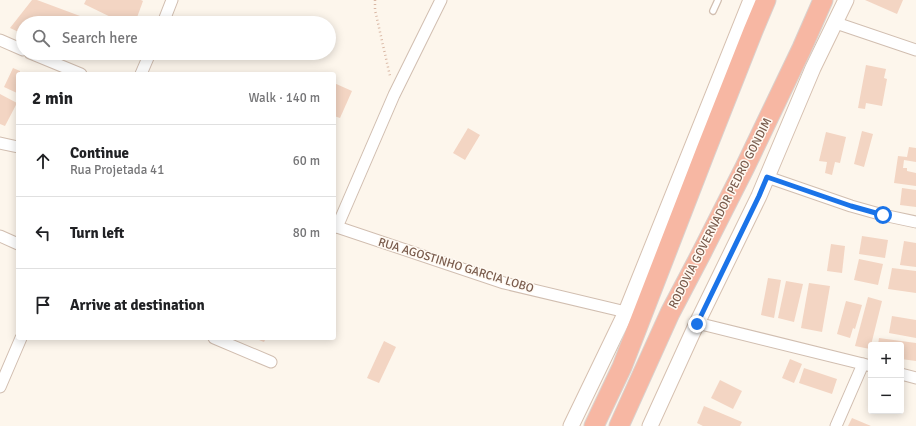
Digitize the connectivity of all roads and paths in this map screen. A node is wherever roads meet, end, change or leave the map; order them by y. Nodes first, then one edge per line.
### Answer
1 (172, 0) edge
2 (375, 0) edge
3 (441, 0) edge
4 (718, 0) edge
5 (750, 0) edge
6 (766, 0) edge
7 (823, 0) edge
8 (846, 0) edge
9 (713, 11) dead end
10 (166, 16) edge
11 (836, 23) junction
12 (0, 40) edge
13 (16, 47) edge
14 (916, 50) edge
15 (47, 60) edge
16 (147, 60) edge
17 (75, 72) edge
18 (143, 72) edge
19 (394, 95) junction
20 (0, 143) edge
21 (16, 147) edge
22 (767, 177) junction
23 (916, 222) edge
24 (336, 225) edge
25 (336, 227) edge
26 (0, 236) edge
27 (16, 243) edge
28 (626, 312) junction
29 (697, 324) junction
30 (19, 340) edge
31 (219, 340) edge
32 (271, 362) dead end
33 (867, 365) edge
34 (904, 375) edge
35 (916, 378) edge
36 (0, 387) edge
37 (571, 426) edge
38 (594, 426) edge
39 (619, 426) edge
40 (650, 426) edge
41 (836, 426) edge

1 - 10 street
2 - 19 path
3 - 19 street
4 - 9 lane
5 - 28 street
6 - 38 highway
7 - 39 highway, RODOVIA GOVERNADOR PEDRO GONDIM
8 - 11 street
11 - 14 street
11 - 22 street
12 - 13 street
15 - 17 street
16 - 18 street
19 - 24 street
20 - 21 street
22 - 23 street
22 - 29 street
25 - 28 street, RUA AGOSTINHO GARCIA LOBO
26 - 27 street
28 - 37 street
29 - 33 street
29 - 40 street
30 - 36 street
31 - 32 street
33 - 41 street
34 - 35 street

